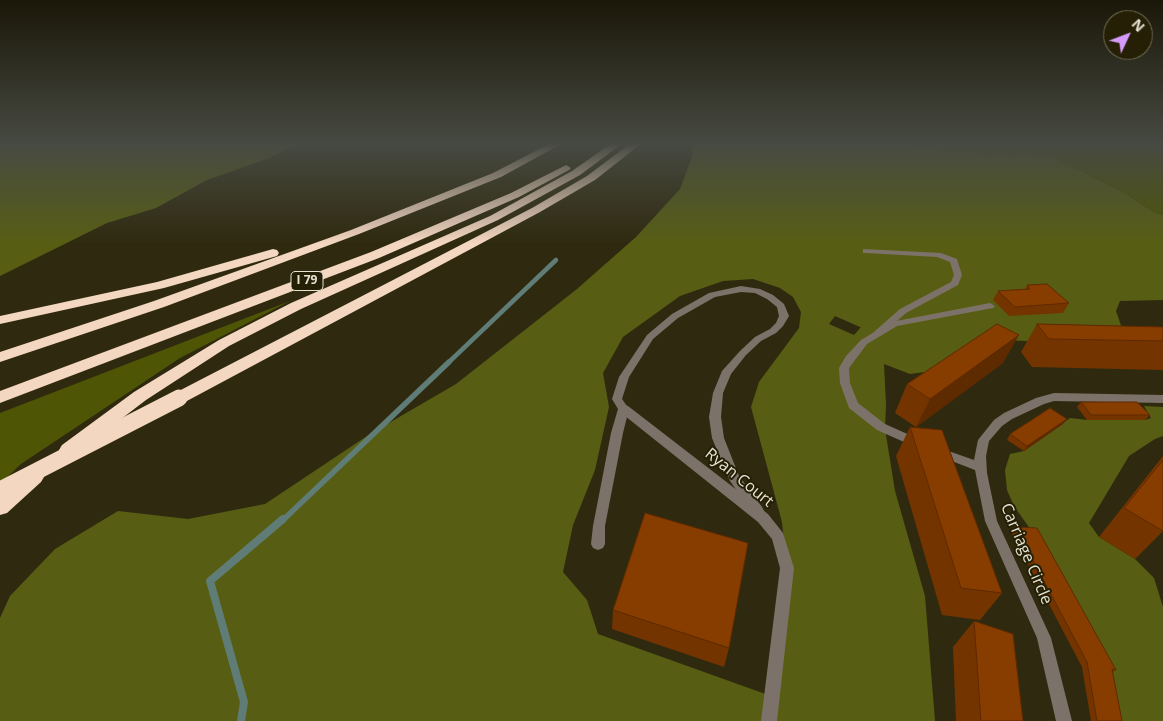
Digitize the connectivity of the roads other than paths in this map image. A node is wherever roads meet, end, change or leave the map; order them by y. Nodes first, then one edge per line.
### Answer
1 (493, 177) edge
2 (549, 177) edge
3 (570, 177) edge
4 (593, 177) edge
5 (414, 210) junction
6 (866, 250) dead end
7 (990, 306) dead end
8 (0, 320) edge
9 (878, 333) junction
10 (0, 357) edge
11 (0, 397) edge
12 (1163, 399) edge
13 (624, 409) junction
14 (981, 467) junction
15 (0, 490) edge
16 (0, 507) edge
17 (763, 518) junction
18 (598, 544) dead end
19 (768, 721) edge
20 (1064, 721) edge

1 - 5 highway, I 79
2 - 11 highway, I 79
3 - 16 highway
4 - 15 highway, bridge
5 - 8 highway
5 - 10 highway, I 79
6 - 9 street
7 - 9 street
9 - 14 street
12 - 14 street, Carriage Circle
13 - 17 street, Ryan Court
13 - 17 street
13 - 18 street
14 - 20 street, Carriage Circle
17 - 19 street, Ryan Court

